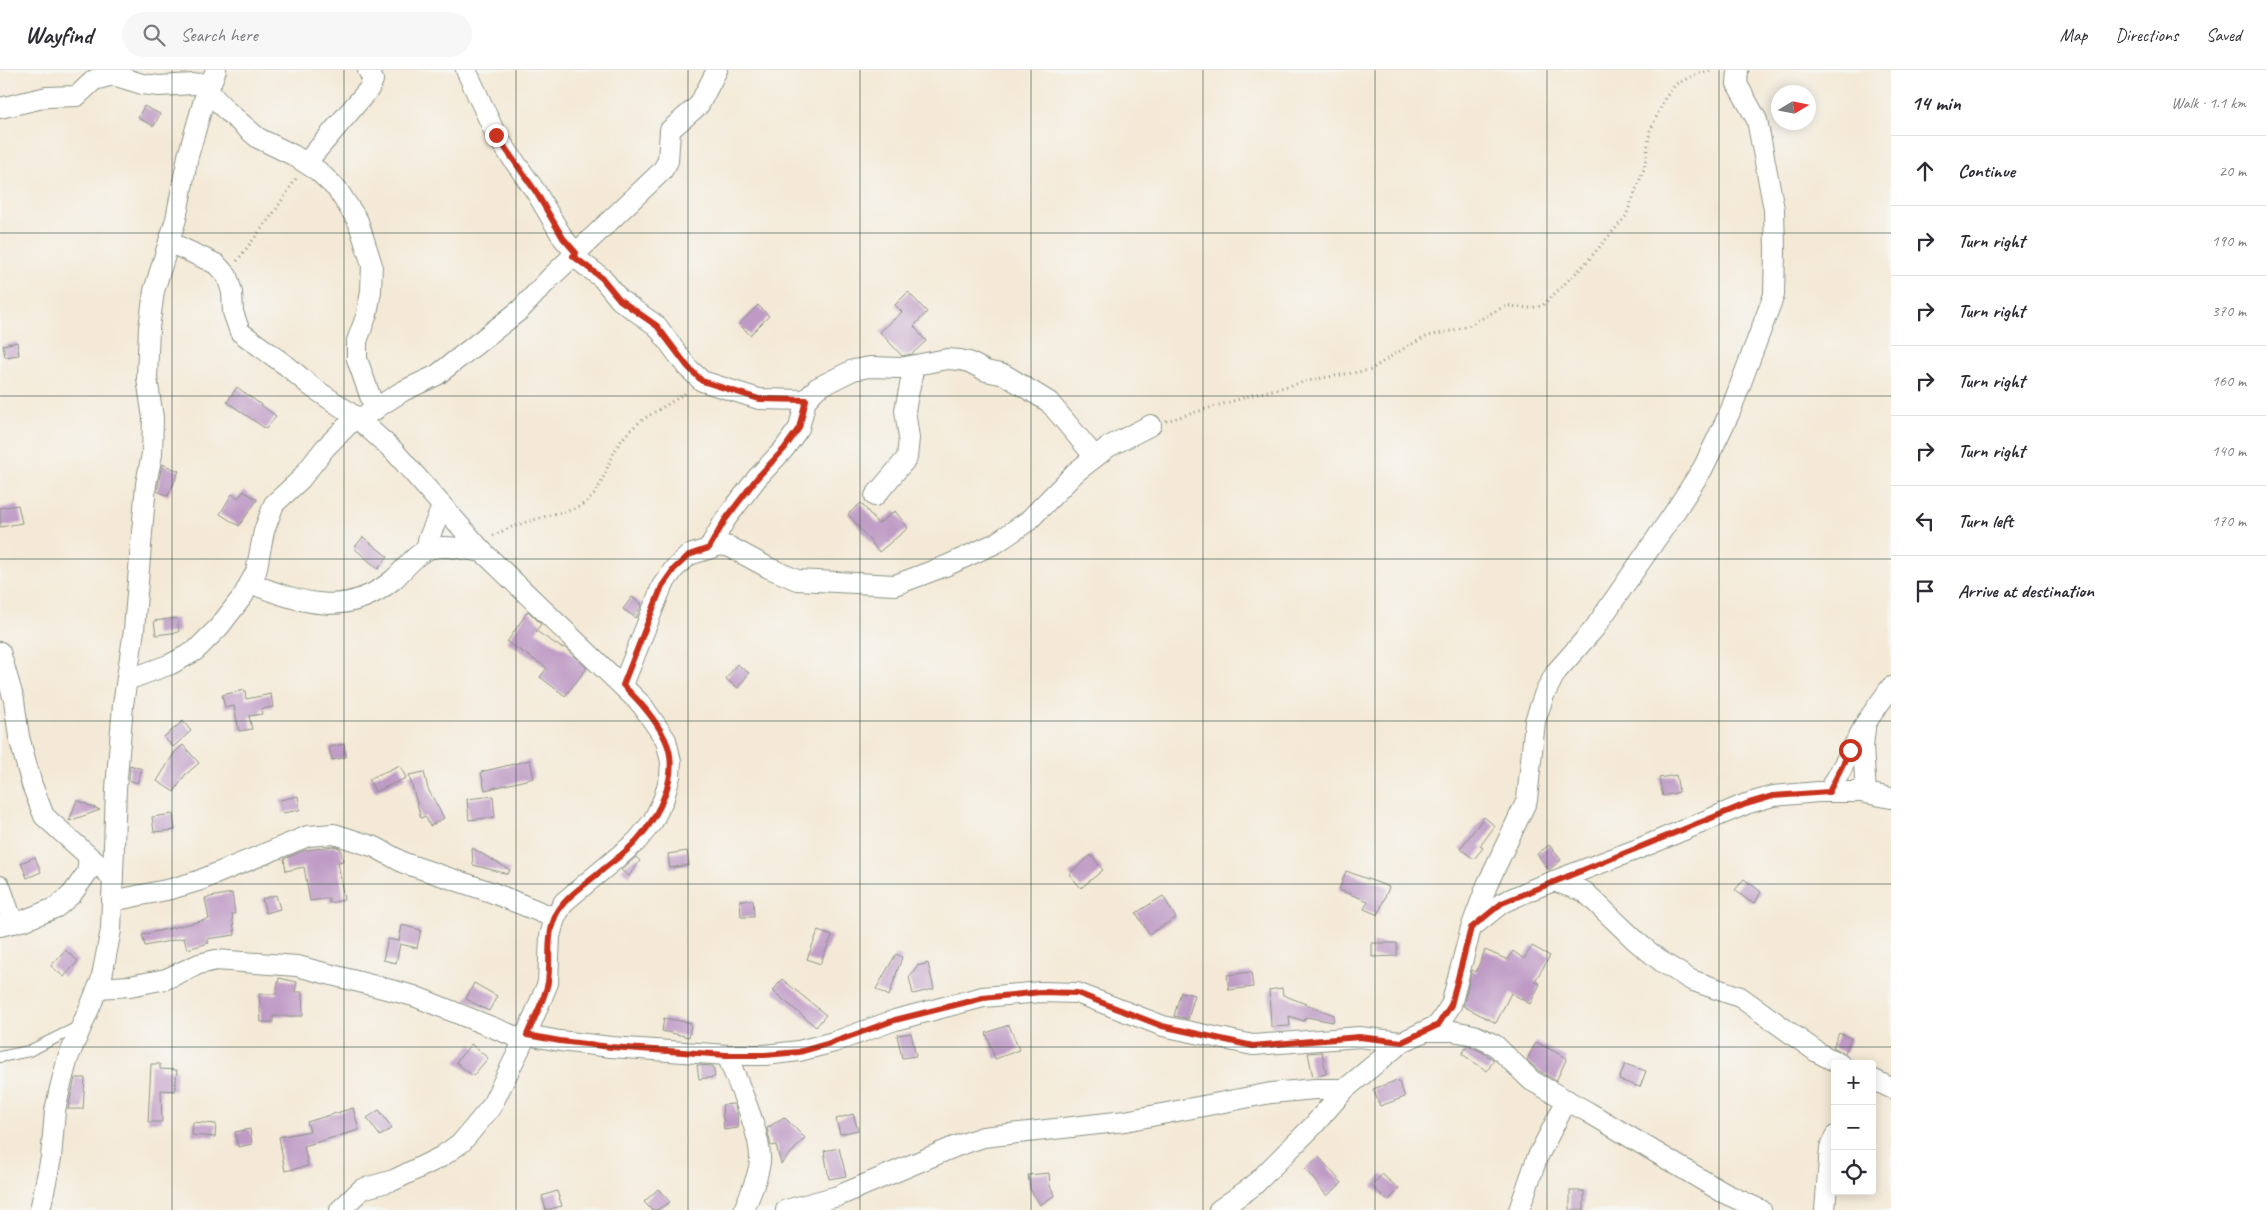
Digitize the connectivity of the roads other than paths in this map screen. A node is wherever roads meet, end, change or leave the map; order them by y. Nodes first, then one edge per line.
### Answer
1 (466, 70) edge
2 (718, 70) edge
3 (1738, 70) edge
4 (372, 71) edge
5 (212, 81) edge
6 (0, 108) edge
7 (306, 163) junction
8 (170, 242) junction
9 (574, 254) junction
10 (914, 366) junction
11 (806, 400) junction
12 (363, 415) junction
13 (1151, 426) road end
14 (1095, 457) junction
15 (875, 496) dead end
16 (442, 506) junction
17 (709, 548) junction
18 (428, 550) junction
19 (480, 550) junction
20 (250, 583) junction
21 (0, 652) edge
22 (127, 680) junction
23 (623, 685) junction
24 (1891, 687) edge
25 (1866, 722) junction
26 (1829, 792) junction
27 (1866, 792) junction
28 (1891, 798) edge
29 (89, 856) junction
30 (112, 876) junction
31 (1554, 881) junction
32 (0, 886) edge
33 (112, 901) junction
34 (554, 918) junction
35 (6, 925) edge
36 (1471, 928) junction
37 (98, 988) junction
38 (84, 1024) junction
39 (1427, 1031) junction
40 (525, 1037) junction
41 (1402, 1042) junction
42 (726, 1055) junction
43 (0, 1057) edge
44 (1832, 1060) edge
45 (1876, 1081) edge
46 (1891, 1088) edge
47 (1345, 1089) junction
48 (1566, 1100) junction
49 (1831, 1146) edge
50 (40, 1210) edge
51 (340, 1210) edge
52 (744, 1210) edge
53 (786, 1210) edge
54 (1219, 1210) edge
55 (1519, 1210) edge
56 (1761, 1210) edge
57 (1825, 1210) edge

1 - 9 street
2 - 9 street
3 - 36 street
4 - 7 street
5 - 6 street
5 - 7 street
5 - 8 street
7 - 12 street
8 - 12 street
8 - 22 street
9 - 11 street
9 - 12 street
10 - 11 street
10 - 14 street
10 - 15 street
11 - 17 street
12 - 16 street
12 - 20 street
13 - 14 street
14 - 17 street
16 - 18 street
16 - 19 street
17 - 23 street
18 - 19 street
18 - 20 street
19 - 23 street
20 - 22 street
21 - 29 street
22 - 30 street
23 - 34 street
24 - 25 street
25 - 26 street
25 - 27 street
26 - 27 street
26 - 31 street
27 - 28 street
29 - 30 street
29 - 35 street
30 - 33 street
31 - 36 street
31 - 44 street
32 - 35 street
33 - 34 street
33 - 37 street
34 - 40 street
36 - 39 street
37 - 38 street
37 - 40 street
38 - 43 lane
38 - 50 street
39 - 41 street
39 - 48 street
40 - 42 street
40 - 51 street
41 - 42 street
41 - 47 street
42 - 52 street
45 - 46 street
47 - 53 street
47 - 54 street
48 - 55 street
48 - 56 street
49 - 57 street

